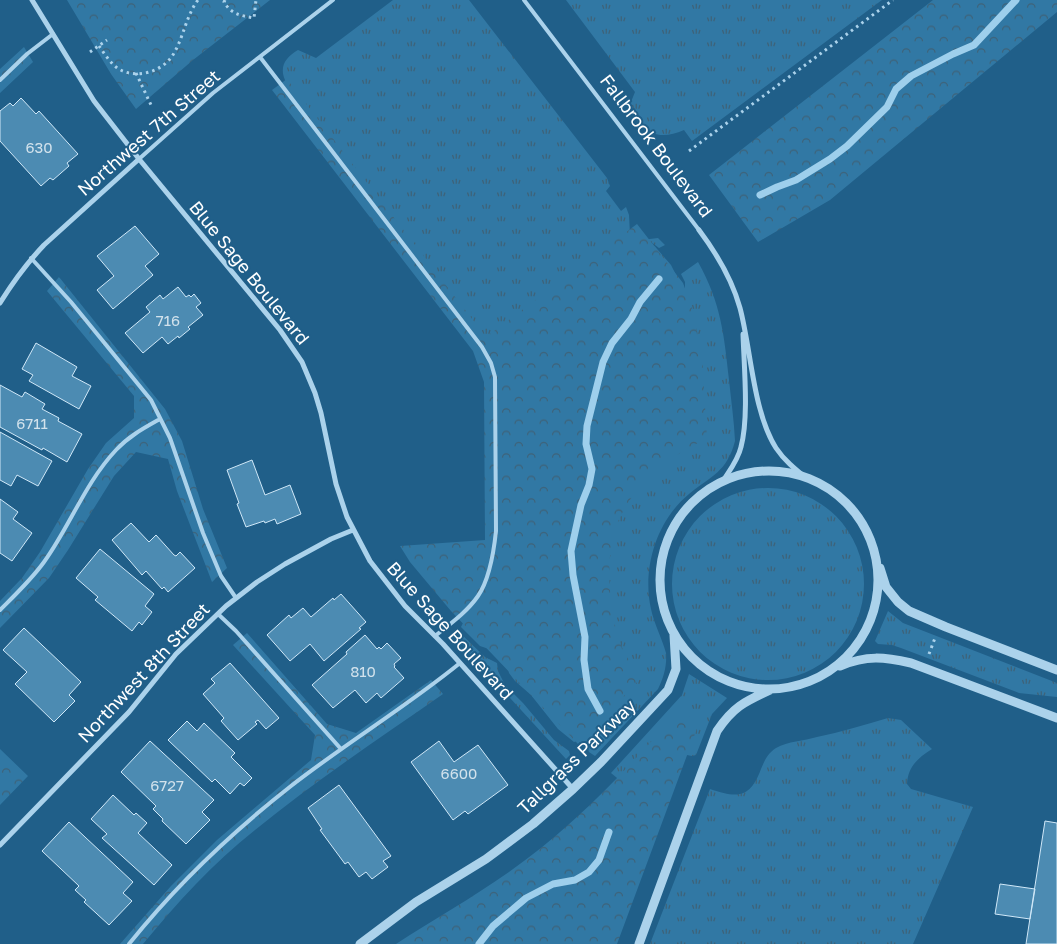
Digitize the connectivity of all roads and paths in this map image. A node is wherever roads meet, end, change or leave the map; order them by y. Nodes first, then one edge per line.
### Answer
1 (32, 0) edge
2 (198, 0) edge
3 (225, 0) edge
4 (256, 0) edge
5 (333, 0) edge
6 (524, 0) edge
7 (892, 0) edge
8 (53, 34) junction
9 (107, 40) dead end
10 (99, 46) junction
11 (90, 52) dead end
12 (260, 57) junction
13 (136, 73) junction
14 (0, 80) edge
15 (151, 105) dead end
16 (688, 151) dead end
17 (139, 158) junction
18 (700, 230) joint
19 (31, 258) junction
20 (0, 303) edge
21 (743, 322) junction
22 (160, 419) junction
23 (806, 478) junction
24 (723, 481) junction
25 (353, 530) junction
26 (873, 549) junction
27 (236, 598) junction
28 (0, 610) edge
29 (218, 614) junction
30 (937, 634) dead end
31 (674, 635) junction
32 (435, 636) junction
33 (928, 656) dead end
34 (460, 663) junction
35 (830, 670) junction
36 (1057, 670) edge
37 (772, 690) junction
38 (1057, 718) edge
39 (341, 749) junction
40 (574, 789) junction
41 (0, 845) edge
42 (129, 944) edge
43 (360, 944) edge
44 (640, 944) edge

1 - 8 street, Blue Sage Boulevard
2 - 13 path
3 - 4 path
5 - 12 lane, Northwest 7th Street
6 - 18 lane, Fallbrook Boulevard
7 - 16 path
8 - 14 lane
8 - 17 street, Blue Sage Boulevard
9 - 10 path
10 - 11 path
10 - 13 path
12 - 17 lane, Northwest 7th Street
12 - 32 lane
13 - 15 path
17 - 19 street, Northwest 7th Street
17 - 25 street, Blue Sage Boulevard
18 - 21 street, Fallbrook Boulevard
19 - 20 street, Northwest 7th Street
19 - 22 lane
21 - 23 street, Fallbrook Boulevard
21 - 24 street, Fallbrook Boulevard
22 - 27 lane
22 - 28 lane
23 - 24 street
23 - 26 street
24 - 31 street
25 - 27 street, Northwest 8th Street
25 - 32 street, Blue Sage Boulevard
26 - 35 street
26 - 36 street
27 - 29 street, Northwest 8th Street
29 - 39 lane
29 - 41 street, Northwest 8th Street
30 - 33 path
31 - 37 street
31 - 40 street, Tallgrass Parkway
32 - 34 street, Blue Sage Boulevard
34 - 39 lane
34 - 40 street, Blue Sage Boulevard
35 - 37 street
35 - 38 street
37 - 44 street
39 - 42 lane
40 - 43 street, Tallgrass Parkway

